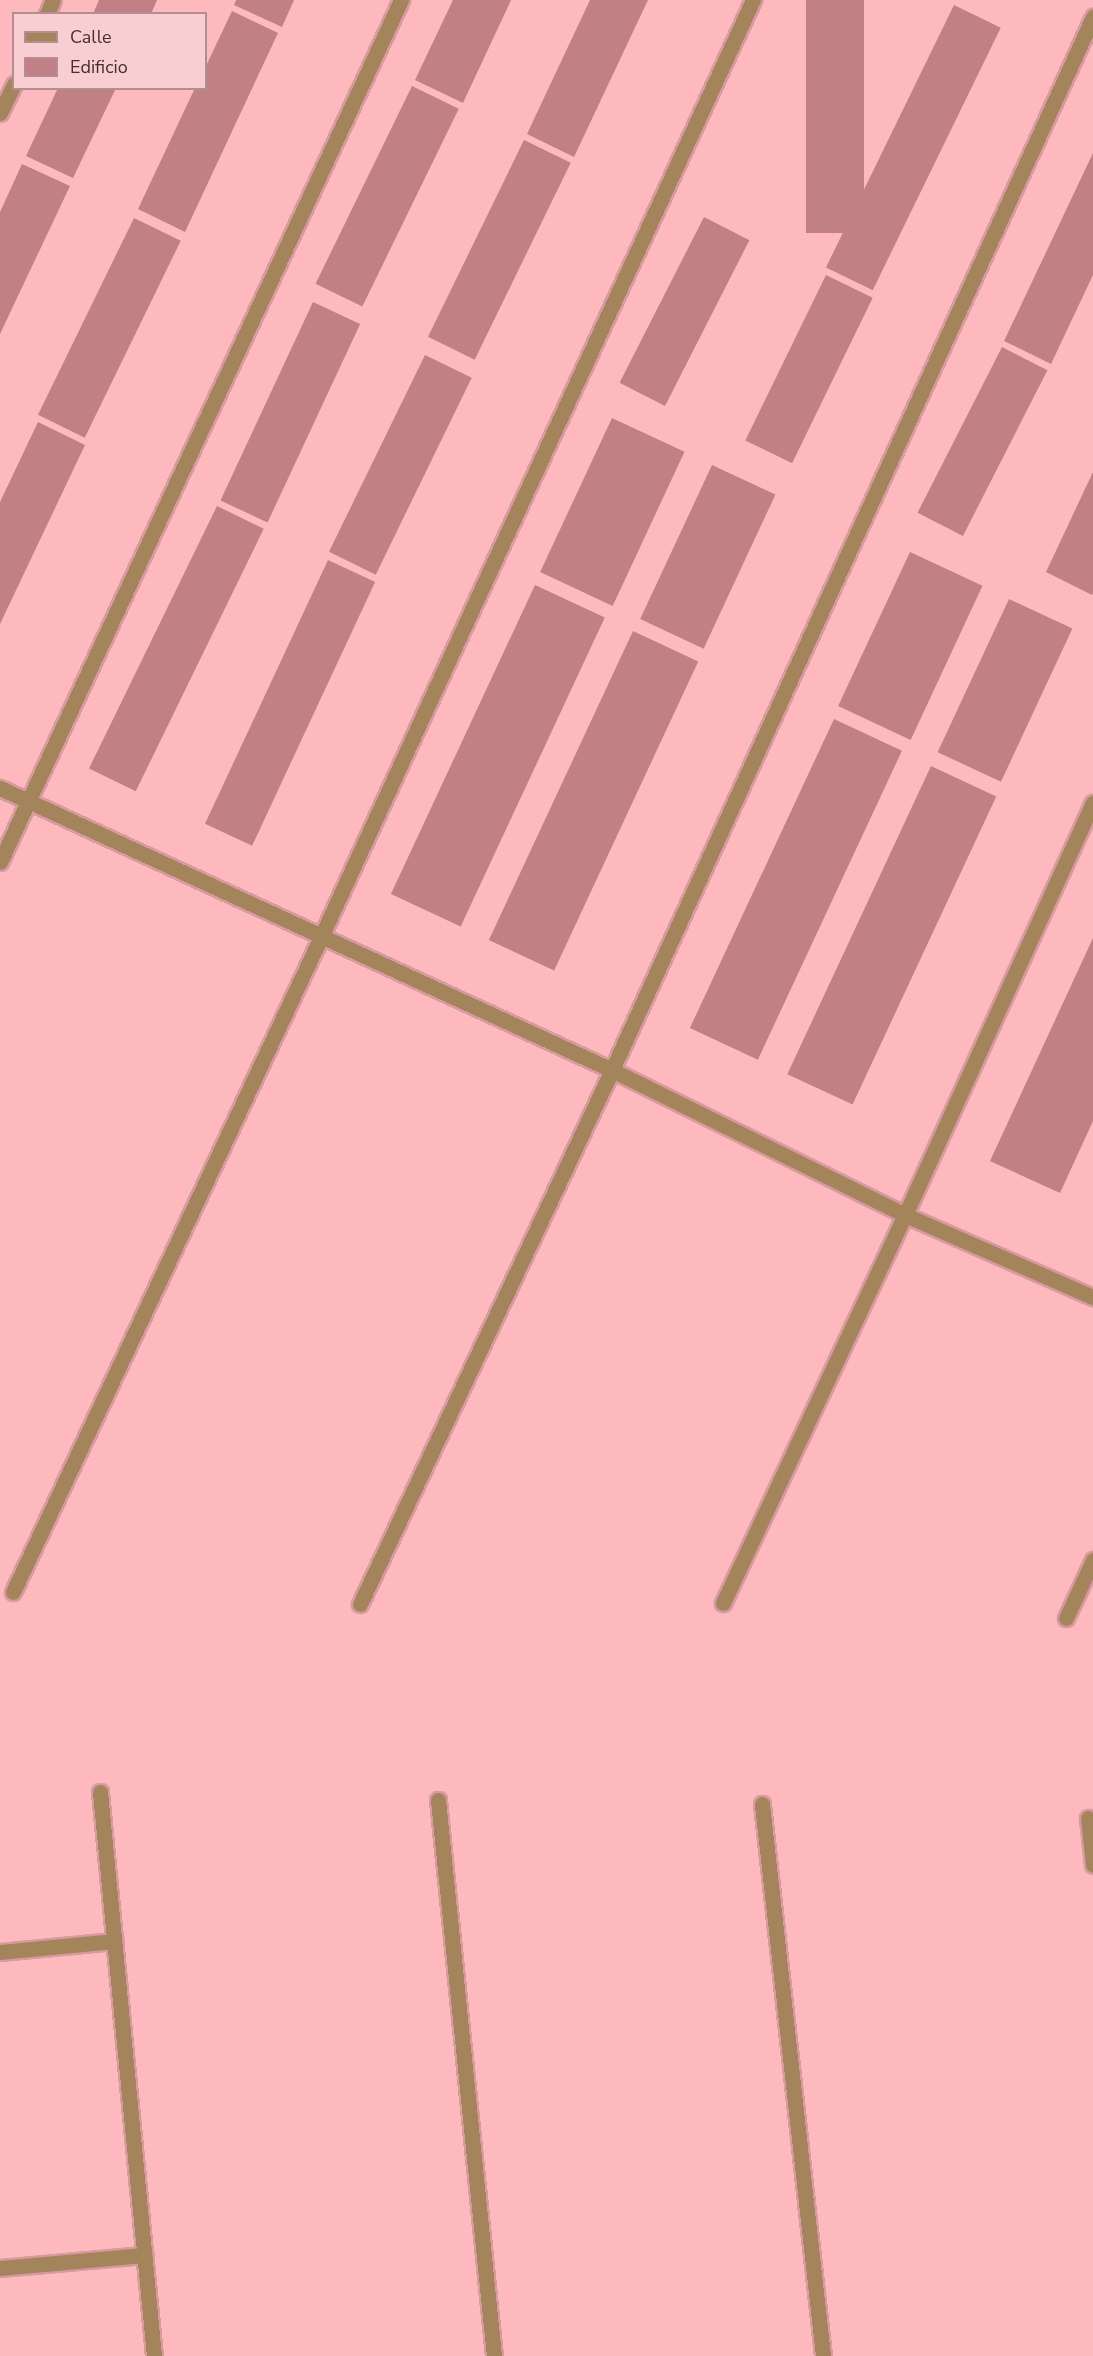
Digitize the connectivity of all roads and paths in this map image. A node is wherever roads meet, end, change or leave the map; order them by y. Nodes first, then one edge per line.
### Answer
1 (401, 0) edge
2 (753, 0) edge
3 (1093, 17) edge
4 (12, 88) edge
5 (0, 113) edge
6 (0, 788) edge
7 (29, 801) junction
8 (1093, 803) edge
9 (0, 862) edge
10 (321, 937) junction
11 (612, 1070) junction
12 (905, 1215) junction
13 (1093, 1297) edge
14 (1093, 1560) edge
15 (13, 1592) dead end
16 (723, 1603) dead end
17 (360, 1604) dead end
18 (1066, 1618) dead end
19 (100, 1792) dead end
20 (438, 1800) dead end
21 (762, 1804) dead end
22 (1088, 1818) dead end
23 (1093, 1864) edge
24 (114, 1941) junction
25 (0, 1952) edge
26 (144, 2254) junction
27 (0, 2268) edge
28 (154, 2356) edge
29 (494, 2356) edge
30 (823, 2356) edge

1 - 7 street
2 - 10 street
3 - 11 street
4 - 5 street
6 - 7 street
7 - 9 street
7 - 10 street
8 - 12 street
10 - 11 street
10 - 15 street
11 - 12 street
11 - 17 street
12 - 13 street
12 - 16 street
14 - 18 street
19 - 24 street
20 - 29 street
21 - 30 street
22 - 23 street
24 - 25 street
24 - 26 street
26 - 27 street
26 - 28 street

